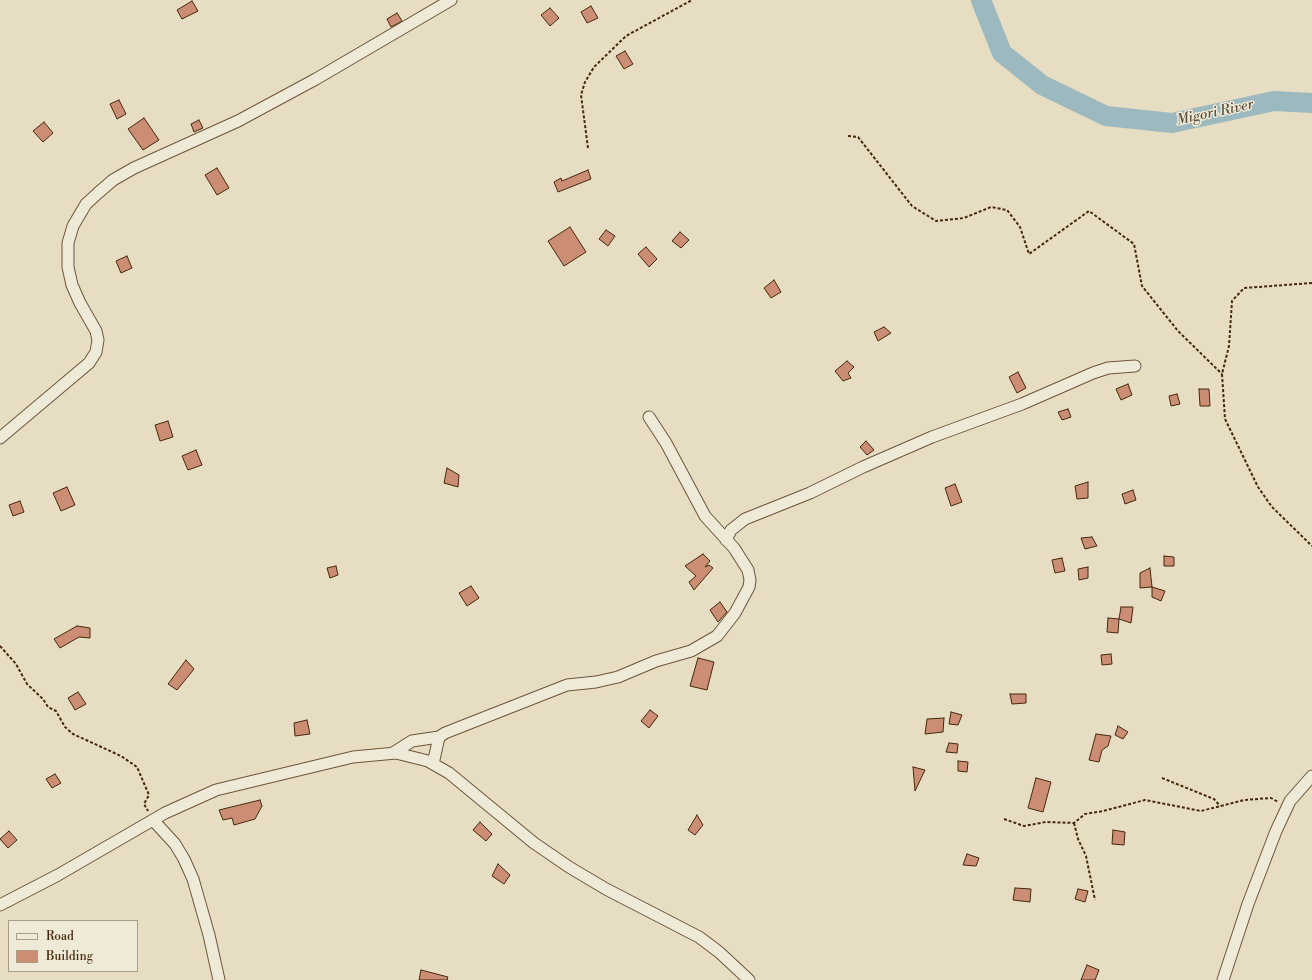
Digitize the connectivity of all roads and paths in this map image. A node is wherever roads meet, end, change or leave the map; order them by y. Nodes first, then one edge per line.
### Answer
1 (451, 0) edge
2 (692, 0) edge
3 (848, 136) dead end
4 (588, 148) dead end
5 (1312, 282) edge
6 (1135, 366) dead end
7 (1222, 374) junction
8 (649, 417) dead end
9 (0, 438) edge
10 (726, 540) junction
11 (1312, 546) edge
12 (0, 646) edge
13 (439, 737) junction
14 (393, 753) junction
15 (433, 764) junction
16 (1312, 776) edge
17 (1162, 778) dead end
18 (1220, 806) junction
19 (1285, 810) junction
20 (153, 820) junction
21 (1004, 820) dead end
22 (1074, 823) junction
23 (1095, 900) dead end
24 (0, 905) edge
25 (219, 980) edge
26 (749, 980) edge
27 (1224, 980) edge

1 - 9 street
2 - 4 path
3 - 7 path
5 - 7 path
6 - 10 street
7 - 11 path
8 - 10 street
10 - 13 street
12 - 20 path
13 - 14 street
13 - 15 street
14 - 15 street
14 - 20 street
15 - 26 street
16 - 19 street
17 - 18 path
18 - 19 path
18 - 22 path
19 - 27 street
20 - 24 street
20 - 25 street
21 - 22 path
22 - 23 path

